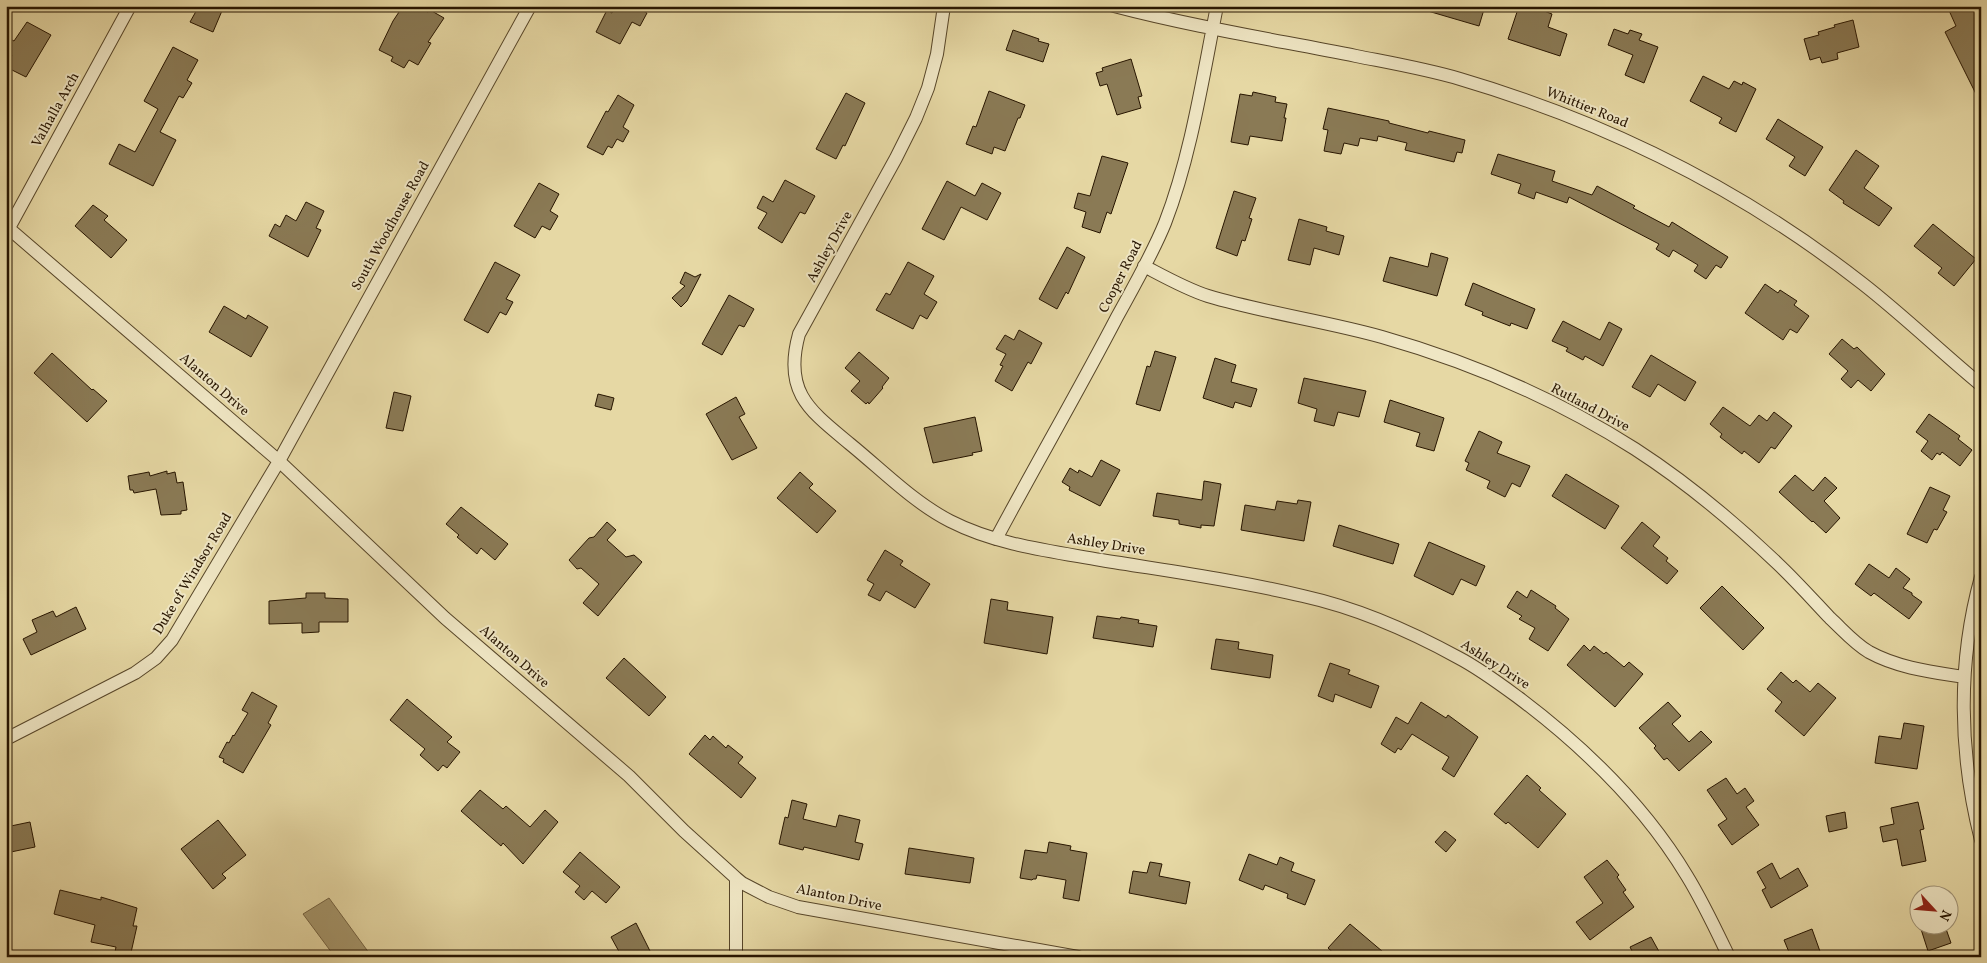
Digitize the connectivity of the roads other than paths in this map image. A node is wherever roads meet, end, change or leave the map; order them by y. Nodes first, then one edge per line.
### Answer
1 (130, 6) edge
2 (530, 6) edge
3 (944, 6) edge
4 (1114, 6) edge
5 (1217, 6) edge
6 (1212, 28) junction
7 (7, 227) edge
8 (1144, 266) junction
9 (1981, 385) edge
10 (279, 461) junction
11 (996, 539) junction
12 (1981, 577) edge
13 (1964, 677) junction
14 (6, 739) edge
15 (1981, 840) edge
16 (736, 878) junction
17 (736, 957) edge
18 (1078, 957) edge
19 (1728, 957) edge

1 - 7 street, Valhalla Arch
2 - 10 street, South Woodhouse Road
3 - 11 street, Ashley Drive
4 - 6 street, Whittier Road
5 - 6 street, Cooper Road
6 - 8 street, Cooper Road
6 - 9 street, Whittier Road
7 - 10 street, Alanton Drive
8 - 11 street, Cooper Road
8 - 13 street, Rutland Drive
10 - 14 street, Duke of Windsor Road
10 - 16 street, Alanton Drive
11 - 19 street, Ashley Drive
12 - 13 street
13 - 15 street
16 - 17 street
16 - 18 street, Alanton Drive

